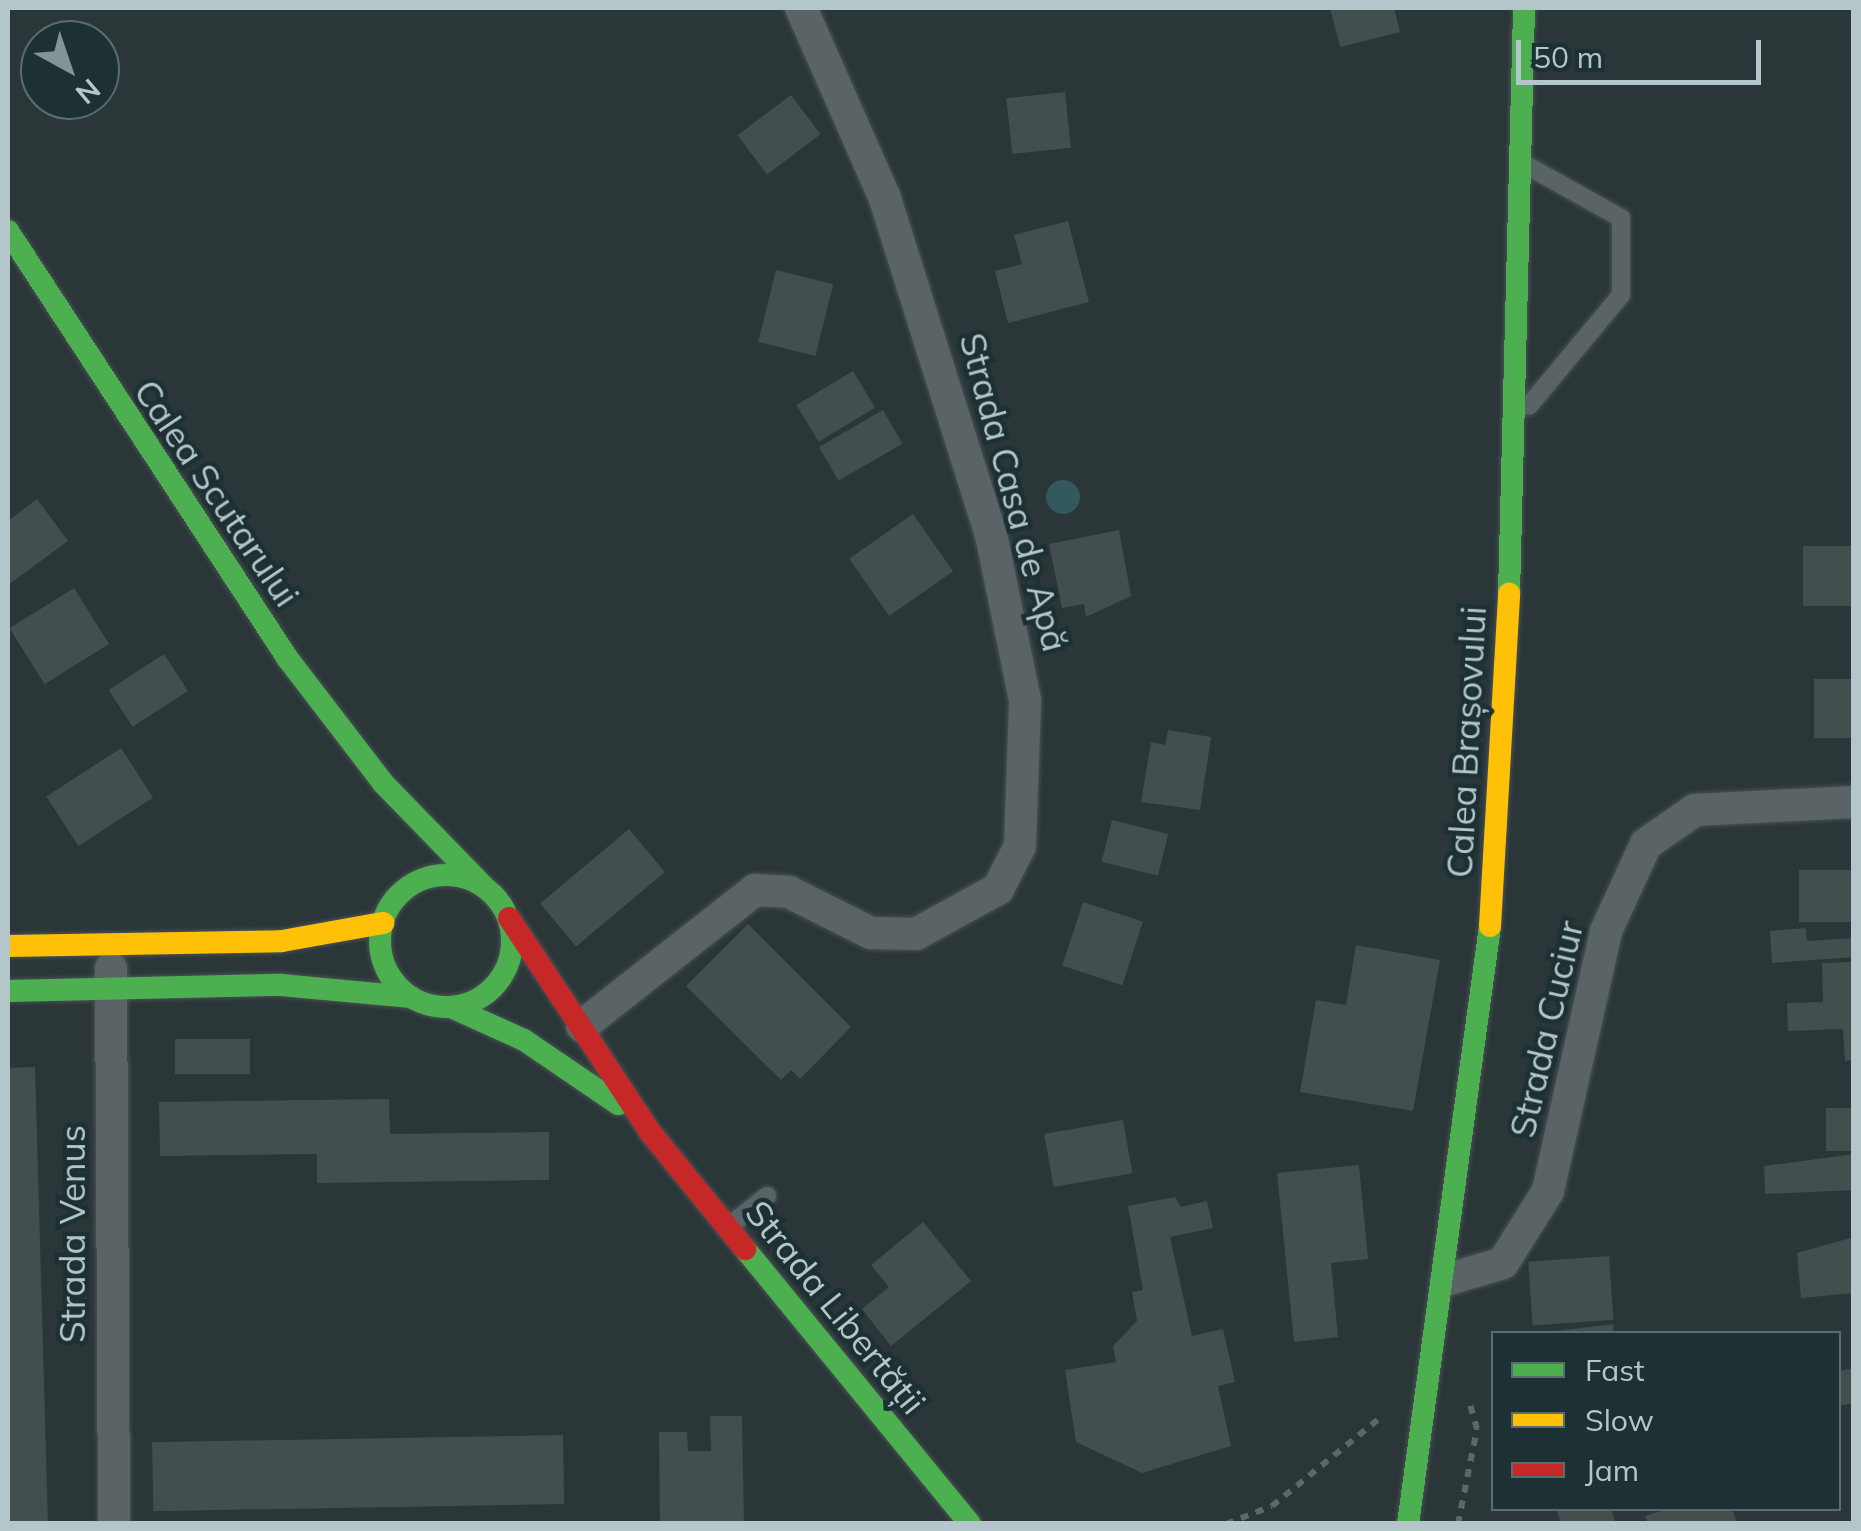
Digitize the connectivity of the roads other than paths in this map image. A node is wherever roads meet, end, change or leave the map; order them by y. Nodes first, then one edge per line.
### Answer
1 (800, 8) edge
2 (1524, 8) edge
3 (1520, 162) junction
4 (8, 231) edge
5 (1512, 425) junction
6 (383, 783) junction
7 (1854, 802) edge
8 (483, 886) junction
9 (406, 889) junction
10 (509, 918) junction
11 (382, 923) junction
12 (112, 944) junction
13 (8, 946) edge
14 (111, 988) junction
15 (8, 990) edge
16 (411, 997) junction
17 (451, 1007) junction
18 (582, 1026) junction
19 (650, 1132) junction
20 (767, 1196) dead end
21 (727, 1228) junction
22 (1446, 1280) junction
23 (1414, 1474) junction
24 (1379, 1523) edge
25 (114, 1524) edge
26 (970, 1524) edge
27 (1408, 1524) edge

1 - 18 street, Strada Casa de Apă
2 - 3 main road, Calea Brașovului
3 - 5 main road, Calea Brașovului
3 - 5 lane
4 - 6 main road, Calea Scutarului
5 - 22 main road, Calea Brașovului
6 - 8 main road, Calea Scutarului
6 - 9 main road, Calea Scutarului
7 - 22 street, Strada Cuciur
8 - 9 main road
8 - 10 main road
9 - 11 main road
10 - 17 main road
10 - 18 main road, Strada Libertății
11 - 12 main road
11 - 16 main road
12 - 13 main road
12 - 14 street, Strada Venus
14 - 15 main road
14 - 16 main road
14 - 25 street, Strada Venus
16 - 17 main road
17 - 19 main road, Strada Libertății
18 - 19 main road, Strada Libertății
19 - 21 main road, Strada Libertății
20 - 21 lane
21 - 26 main road, Strada Libertății
22 - 23 main road, Calea Brașovului
23 - 24 main road, Calea Brașovului
23 - 27 main road, Calea Brașovului

